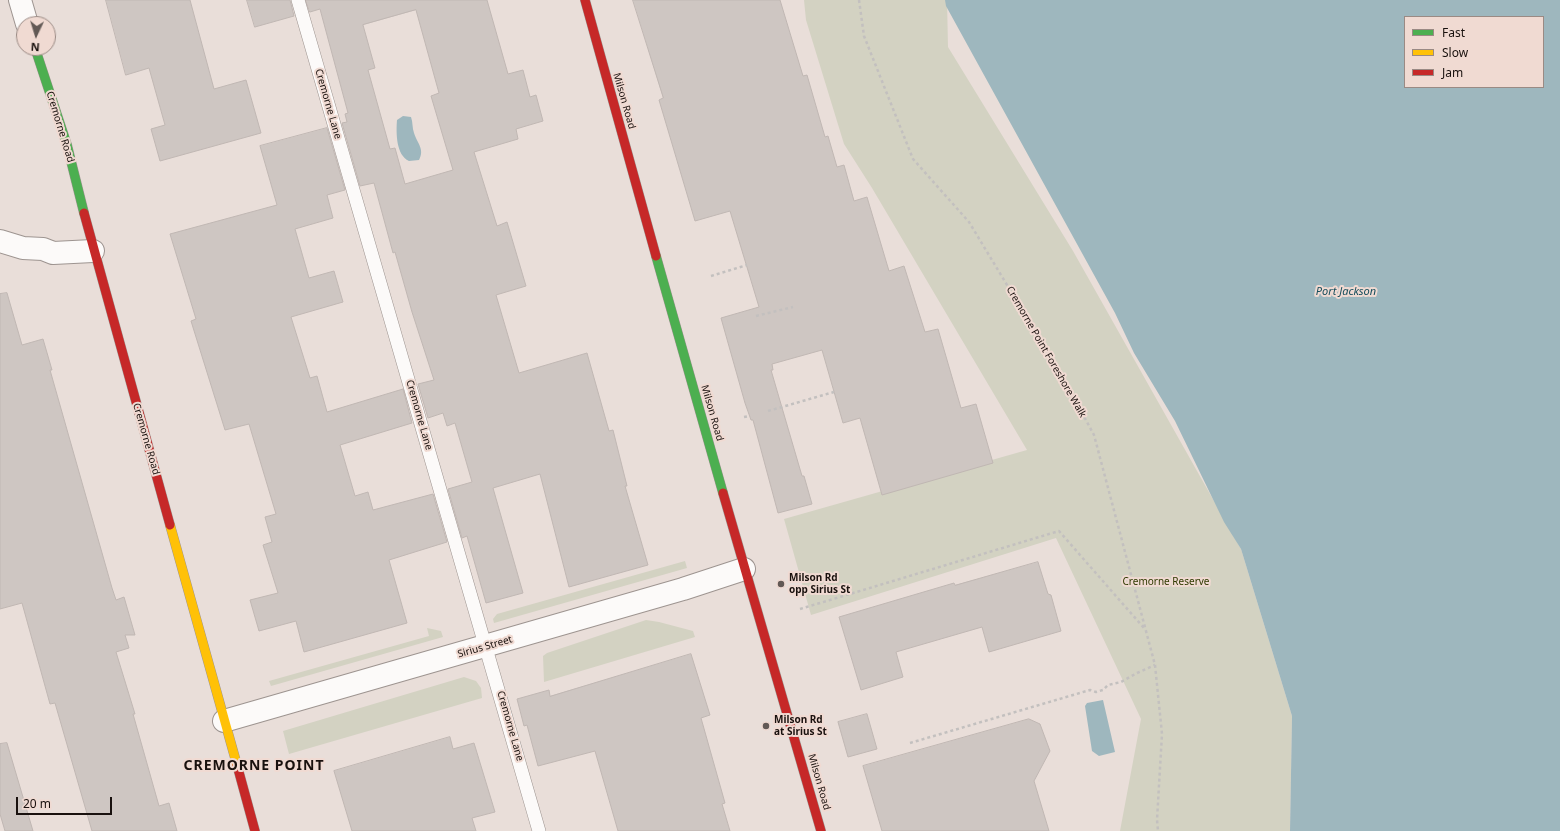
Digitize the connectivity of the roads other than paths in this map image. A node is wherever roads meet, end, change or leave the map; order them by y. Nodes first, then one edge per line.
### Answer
1 (20, 0) edge
2 (298, 0) edge
3 (584, 0) edge
4 (25, 16) edge
5 (38, 56) edge
6 (0, 241) edge
7 (93, 251) junction
8 (744, 569) junction
9 (487, 646) junction
10 (224, 721) junction
11 (255, 831) edge
12 (540, 831) edge
13 (821, 831) edge

1 - 4 street
2 - 9 lane, Cremorne Lane
3 - 8 street, Milson Road
5 - 7 street, Cremorne Road
6 - 7 street
7 - 10 street, Cremorne Road
8 - 9 street, Sirius Street
8 - 13 street, Milson Road
9 - 10 street, Sirius Street
9 - 12 lane, Cremorne Lane
10 - 11 street, Cremorne Road

